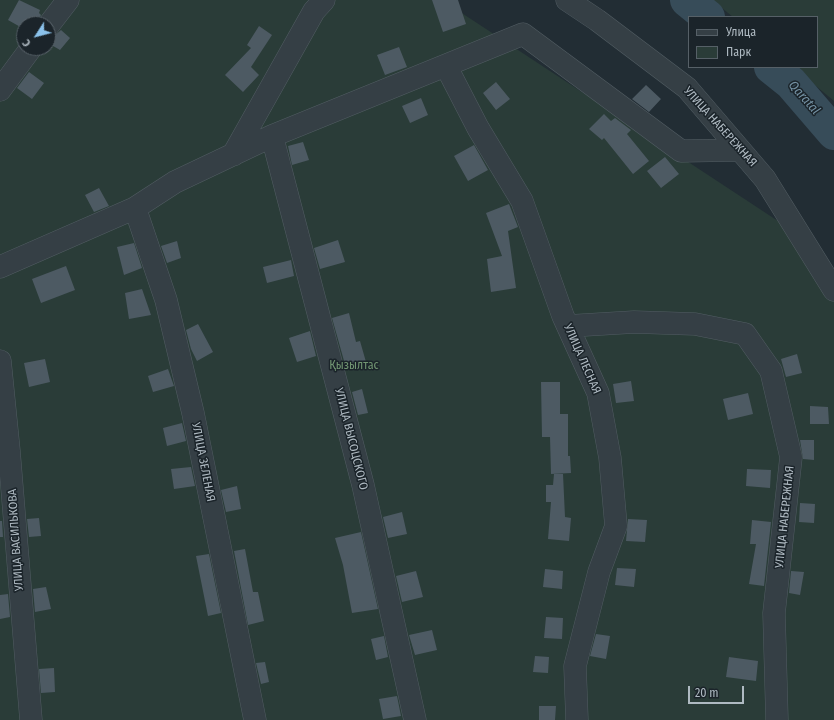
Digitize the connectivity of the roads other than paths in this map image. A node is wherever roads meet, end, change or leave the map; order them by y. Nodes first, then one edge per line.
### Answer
1 (68, 0) edge
2 (567, 0) edge
3 (318, 4) edge
4 (56, 16) edge
5 (25, 56) edge
6 (446, 66) junction
7 (0, 90) edge
8 (272, 136) junction
9 (740, 150) junction
10 (233, 155) junction
11 (135, 208) junction
12 (0, 267) edge
13 (834, 290) edge
14 (568, 326) junction
15 (0, 361) edge
16 (31, 720) edge
17 (255, 720) edge
18 (415, 720) edge
19 (577, 720) edge
20 (777, 720) edge

1 - 4 street
2 - 9 street, УЛИЦА НАБЕРЕЖНАЯ
3 - 10 street
5 - 7 street
6 - 8 street
6 - 9 street
6 - 14 street, УЛИЦА ЛЕСНАЯ
8 - 10 street
8 - 18 street, УЛИЦА ВЫСОЦСКОГО
9 - 13 street, УЛИЦА НАБЕРЕЖНАЯ
10 - 11 street
11 - 12 street
11 - 17 street, УЛИЦА ЗЕЛЕНАЯ
14 - 19 street, УЛИЦА ЛЕСНАЯ
14 - 20 street, УЛИЦА НАБЕРЕЖНАЯ
15 - 16 street, УЛИЦА ВАСИЛЬКОВА

